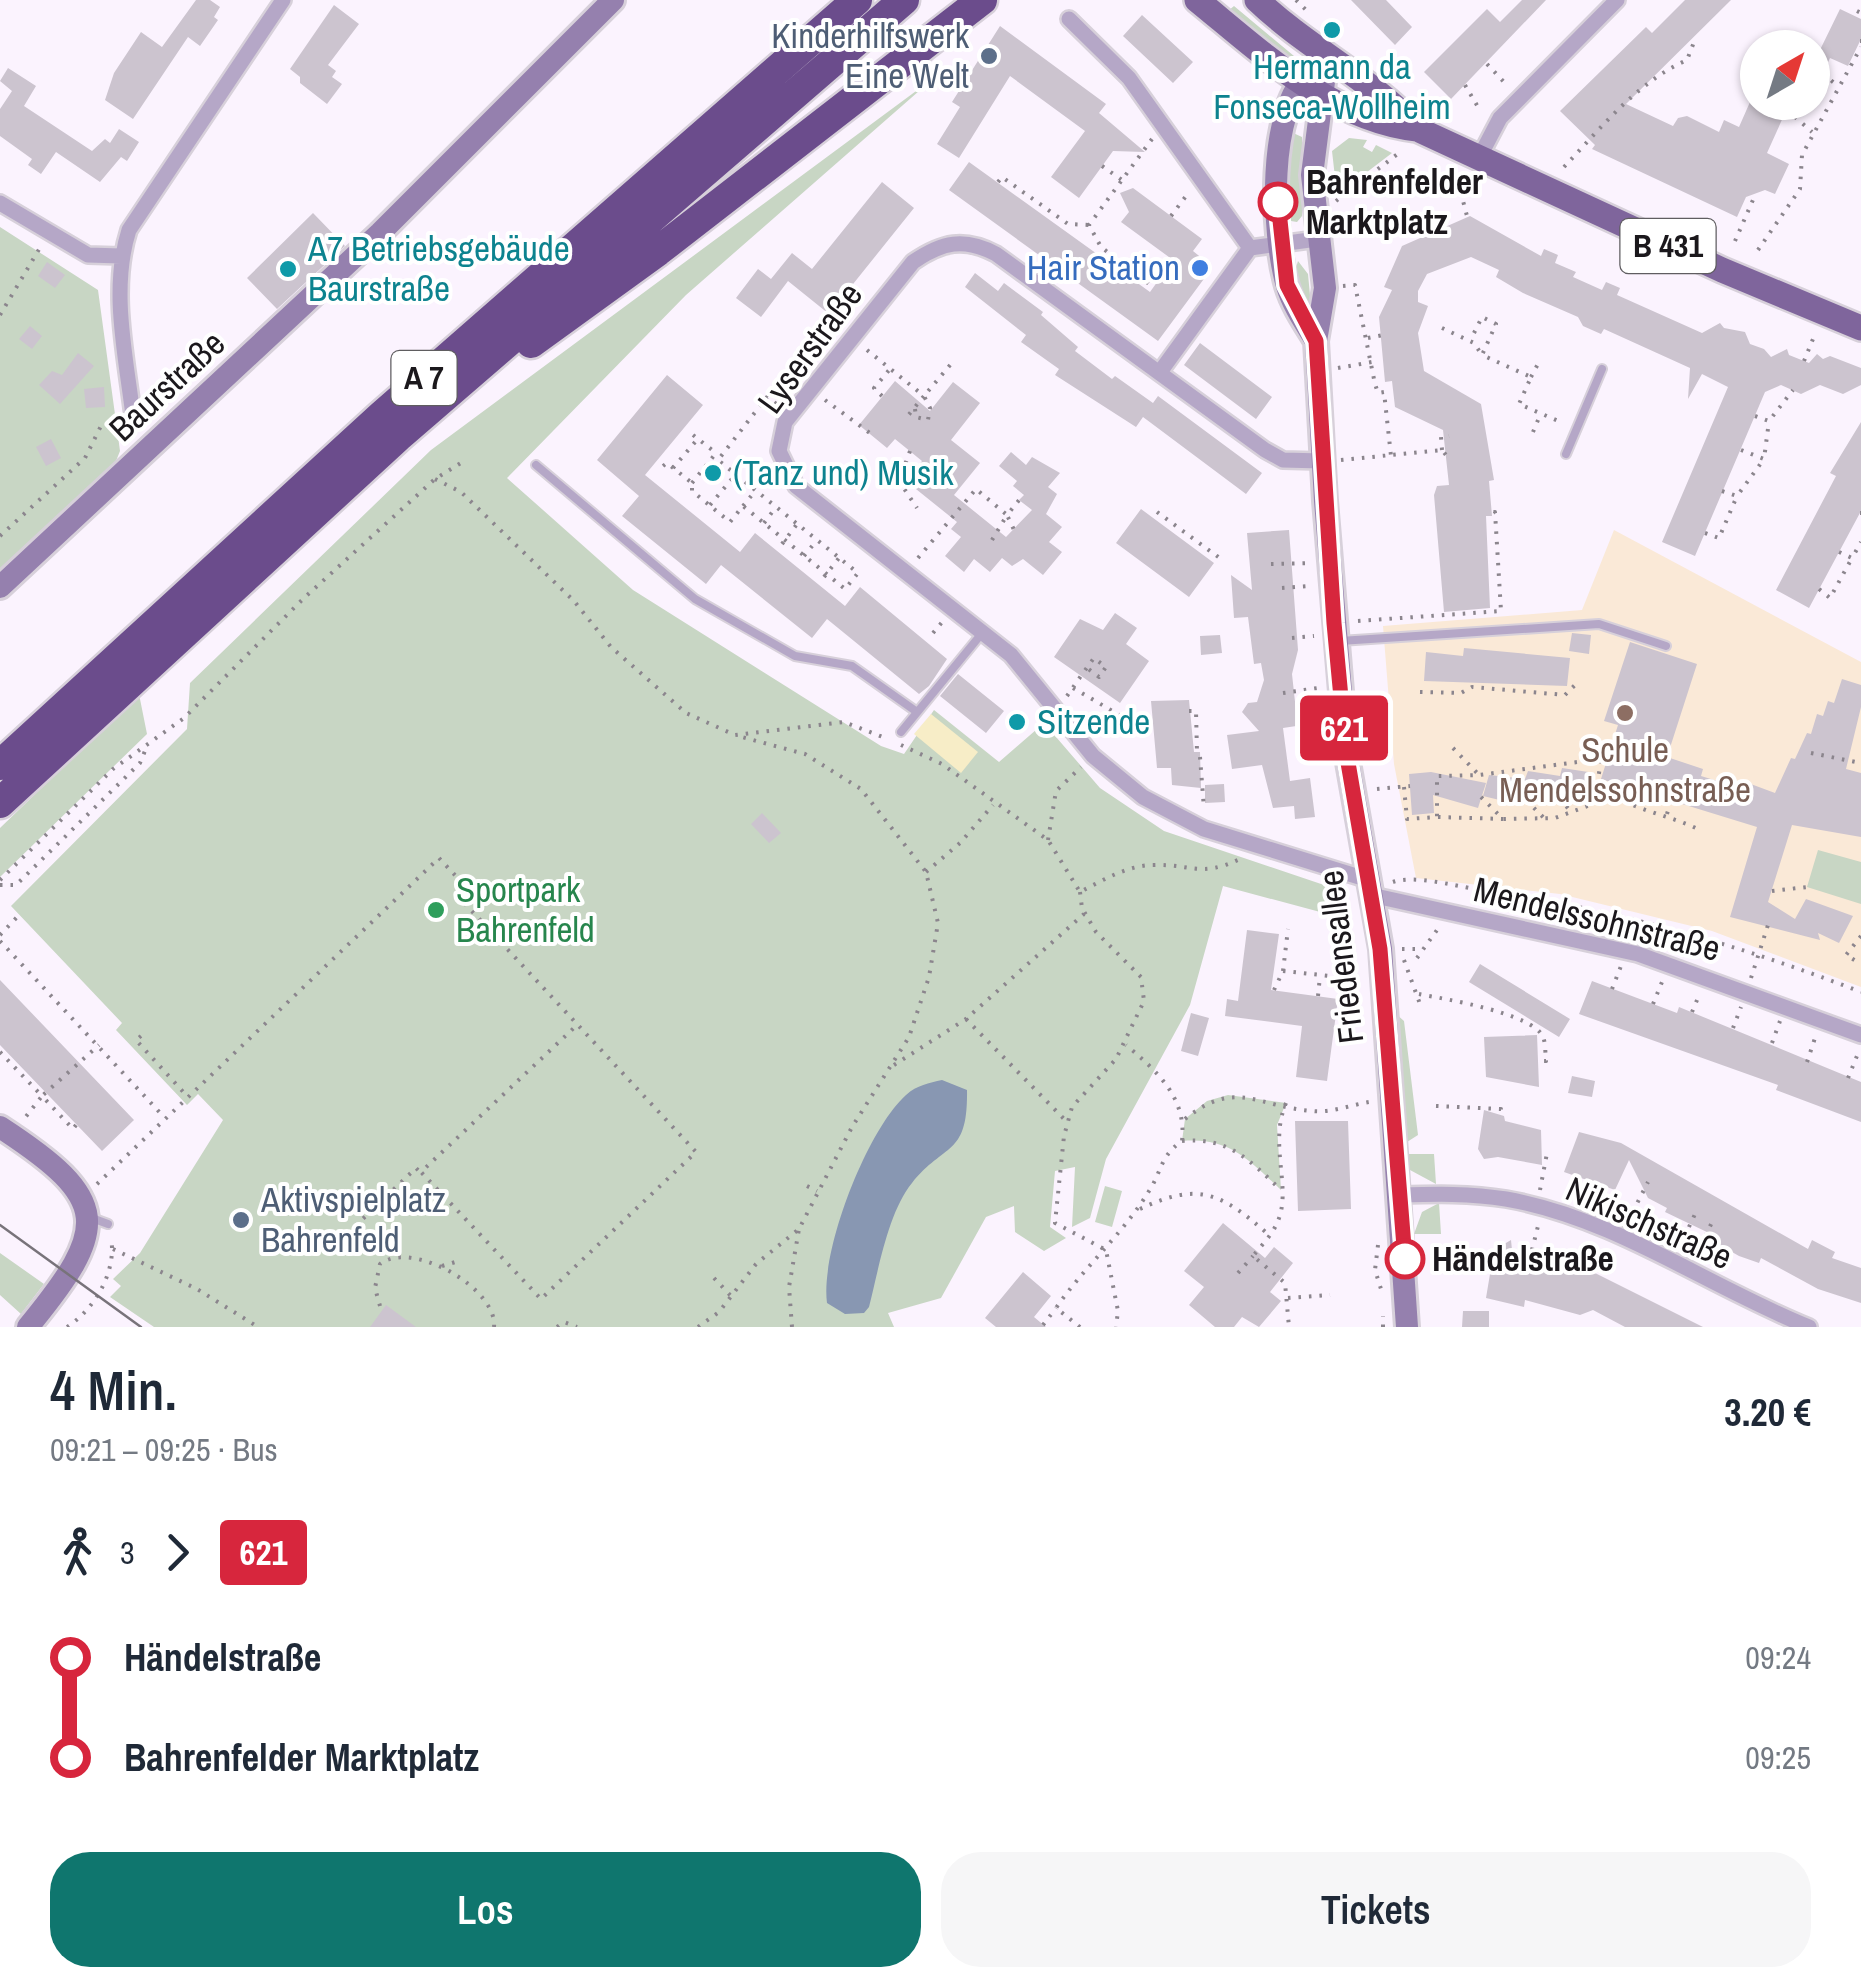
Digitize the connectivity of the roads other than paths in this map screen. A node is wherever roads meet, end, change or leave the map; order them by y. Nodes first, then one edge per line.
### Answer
1 (283, 0) edge
2 (613, 0) edge
3 (857, 0) edge
4 (904, 0) edge
5 (982, 0) edge
6 (1197, 0) edge
7 (1241, 0) edge
8 (1617, 0) edge
9 (1265, 7) edge
10 (1069, 19) dead end
11 (1327, 58) junction
12 (1312, 87) junction
13 (1417, 130) junction
14 (1478, 158) junction
15 (0, 203) edge
16 (1326, 236) junction
17 (1280, 243) junction
18 (1250, 248) junction
19 (120, 256) junction
20 (1861, 328) edge
21 (1316, 341) junction
22 (1602, 370) dead end
23 (1160, 372) junction
24 (133, 416) road end
25 (398, 437) junction
26 (1566, 454) dead end
27 (1331, 460) junction
28 (536, 465) dead end
29 (0, 588) edge
30 (982, 632) junction
31 (1327, 638) junction
32 (1666, 646) dead end
33 (917, 712) junction
34 (901, 732) dead end
35 (0, 765) edge
36 (0, 804) edge
37 (1370, 887) junction
38 (1861, 1035) edge
39 (10, 1125) edge
40 (1399, 1195) junction
41 (28, 1327) edge
42 (1408, 1327) edge
43 (1809, 1327) edge

1 - 19 street, Baurstraße
2 - 29 street, Baurstraße
3 - 35 highway, A 7
4 - 25 highway, A 7
5 - 25 highway
6 - 12 main road, B 431
7 - 9 main road, B 431
8 - 14 street
9 - 11 main road, B 431
10 - 18 street
11 - 12 street
11 - 13 main road, B 431
12 - 13 main road, B 431
12 - 16 street, Friedensallee
12 - 17 street, Friedensallee
13 - 14 main road, B 431
14 - 20 main road, B 431
15 - 19 street
16 - 17 street
16 - 21 street, Friedensallee
17 - 18 street
17 - 21 street, Friedensallee
18 - 23 street
19 - 24 street, Baurstraße
21 - 27 street, Friedensallee
22 - 26 lane
23 - 27 street, Lyserstraße
23 - 30 street, Lyserstraße
25 - 36 highway, A 7
27 - 31 street, Friedensallee
28 - 33 lane
30 - 33 lane
30 - 37 street, Lyserstraße
31 - 32 lane
31 - 37 street, Friedensallee
33 - 34 lane
37 - 38 street, Mendelssohnstraße
37 - 40 street, Friedensallee
39 - 41 street
40 - 42 street, Friedensallee
40 - 43 street, Nikischstraße

